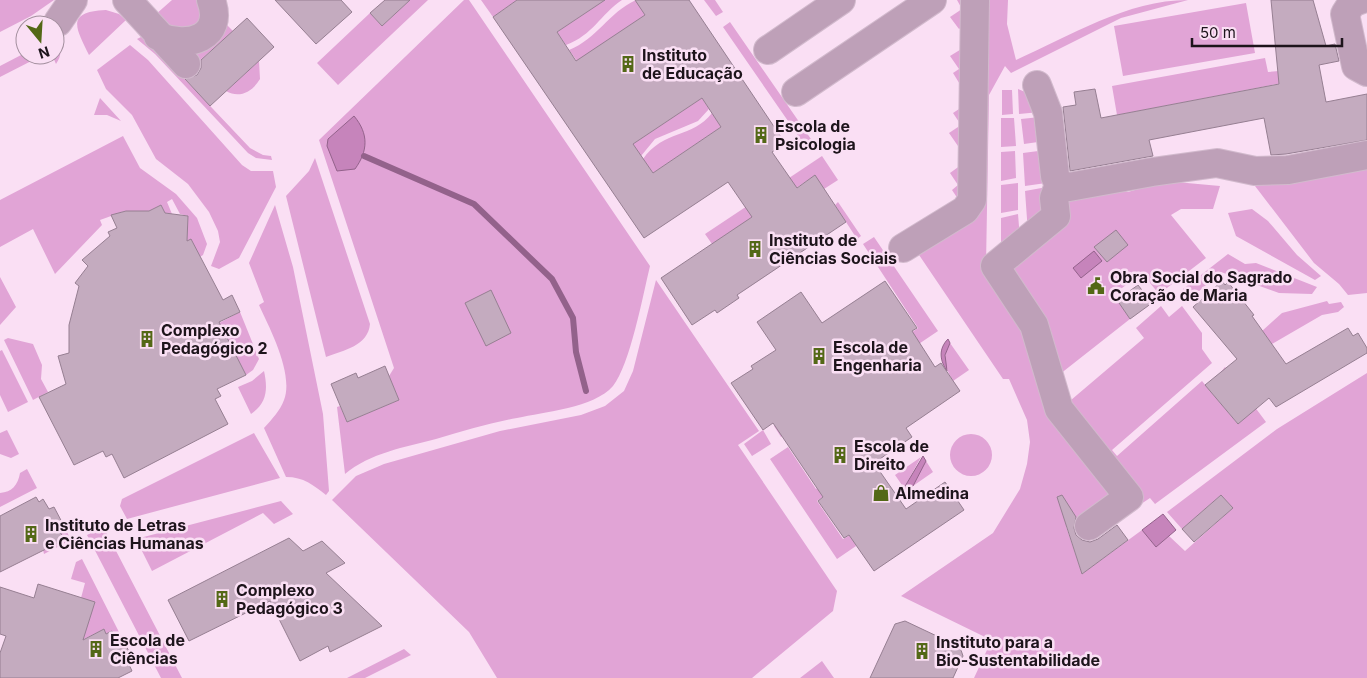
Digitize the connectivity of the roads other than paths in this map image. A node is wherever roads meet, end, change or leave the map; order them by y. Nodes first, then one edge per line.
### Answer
1 (127, 0) edge
2 (211, 0) edge
3 (842, 0) edge
4 (932, 0) edge
5 (975, 0) edge
6 (1360, 0) edge
7 (158, 36) junction
8 (768, 50) dead end
9 (186, 64) dead end
10 (1367, 72) edge
11 (1037, 85) dead end
12 (796, 92) dead end
13 (1367, 155) edge
14 (1059, 185) junction
15 (903, 248) dead end
16 (1090, 526) dead end

1 - 7 lane
2 - 7 lane
3 - 8 lane
4 - 12 lane
5 - 15 lane
6 - 10 lane
7 - 9 lane
11 - 14 lane
13 - 14 lane
14 - 16 lane

